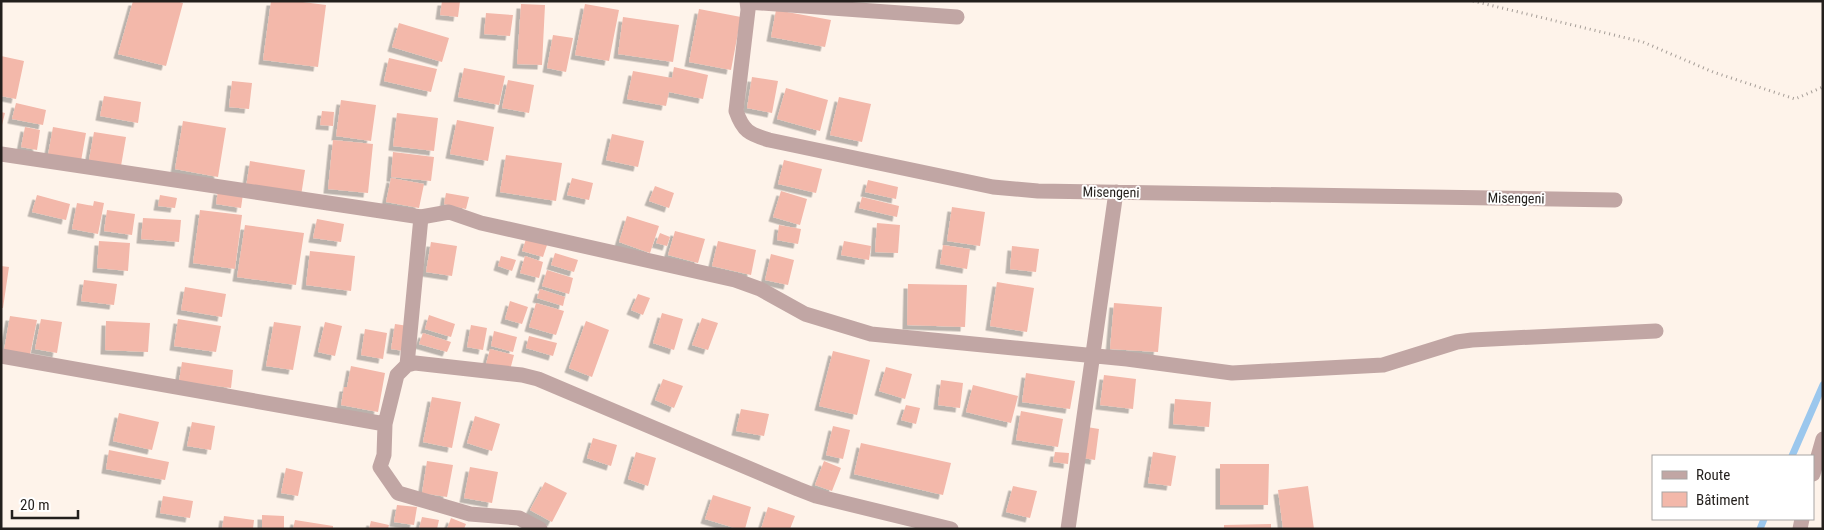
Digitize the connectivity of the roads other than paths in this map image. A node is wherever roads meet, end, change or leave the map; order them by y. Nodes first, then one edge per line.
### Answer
1 (747, 2) edge
2 (957, 17) dead end
3 (1, 154) edge
4 (1116, 192) junction
5 (1615, 200) dead end
6 (421, 217) junction
7 (1656, 331) dead end
8 (1, 356) edge
9 (1093, 356) junction
10 (407, 364) junction
11 (385, 424) junction
12 (1823, 439) edge
13 (1814, 470) edge
14 (516, 524) edge
15 (540, 529) edge
16 (951, 529) edge
17 (1068, 529) edge

1 - 2 street
1 - 4 street, Misengeni
3 - 6 street
4 - 5 street, Misengeni
4 - 9 street
6 - 9 street
6 - 10 street
7 - 9 street
8 - 11 street
9 - 17 street
10 - 11 street
10 - 16 street
11 - 14 street
12 - 13 street
14 - 15 street

